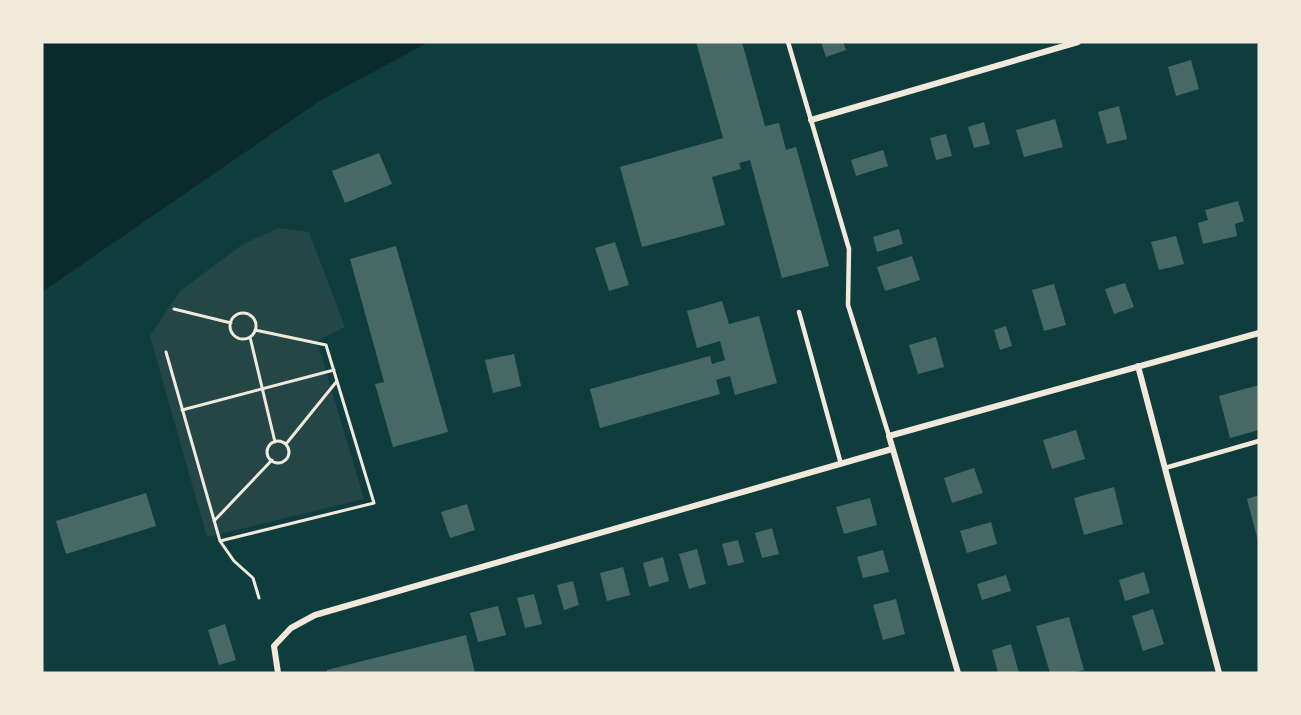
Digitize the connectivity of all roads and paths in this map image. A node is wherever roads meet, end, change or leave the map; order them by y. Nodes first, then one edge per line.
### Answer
1 (788, 42) edge
2 (1078, 42) edge
3 (811, 120) junction
4 (174, 309) dead end
5 (799, 312) dead end
6 (231, 323) junction
7 (255, 330) junction
8 (1259, 333) edge
9 (250, 337) junction
10 (166, 352) dead end
11 (1138, 366) junction
12 (334, 370) junction
13 (337, 381) junction
14 (262, 388) junction
15 (182, 410) junction
16 (889, 436) junction
17 (1259, 441) edge
18 (275, 442) junction
19 (286, 444) junction
20 (892, 449) junction
21 (272, 460) junction
22 (841, 464) junction
23 (1165, 468) junction
24 (214, 520) junction
25 (220, 541) junction
26 (259, 598) dead end
27 (278, 673) edge
28 (958, 673) edge
29 (1219, 673) edge

1 - 3 lane
2 - 3 street
3 - 16 lane
4 - 6 path
5 - 22 lane
6 - 7 path
6 - 9 path
7 - 9 path
7 - 12 path
8 - 11 street
9 - 14 path
10 - 15 path
11 - 16 street
11 - 23 street
12 - 13 path
12 - 14 path
13 - 19 path
13 - 25 path
14 - 15 path
14 - 18 path
15 - 24 path
16 - 20 street
17 - 23 lane
18 - 19 path
18 - 21 path
19 - 21 path
20 - 22 street
20 - 28 street
21 - 24 path
22 - 27 street
23 - 29 street
24 - 25 path
25 - 26 path

